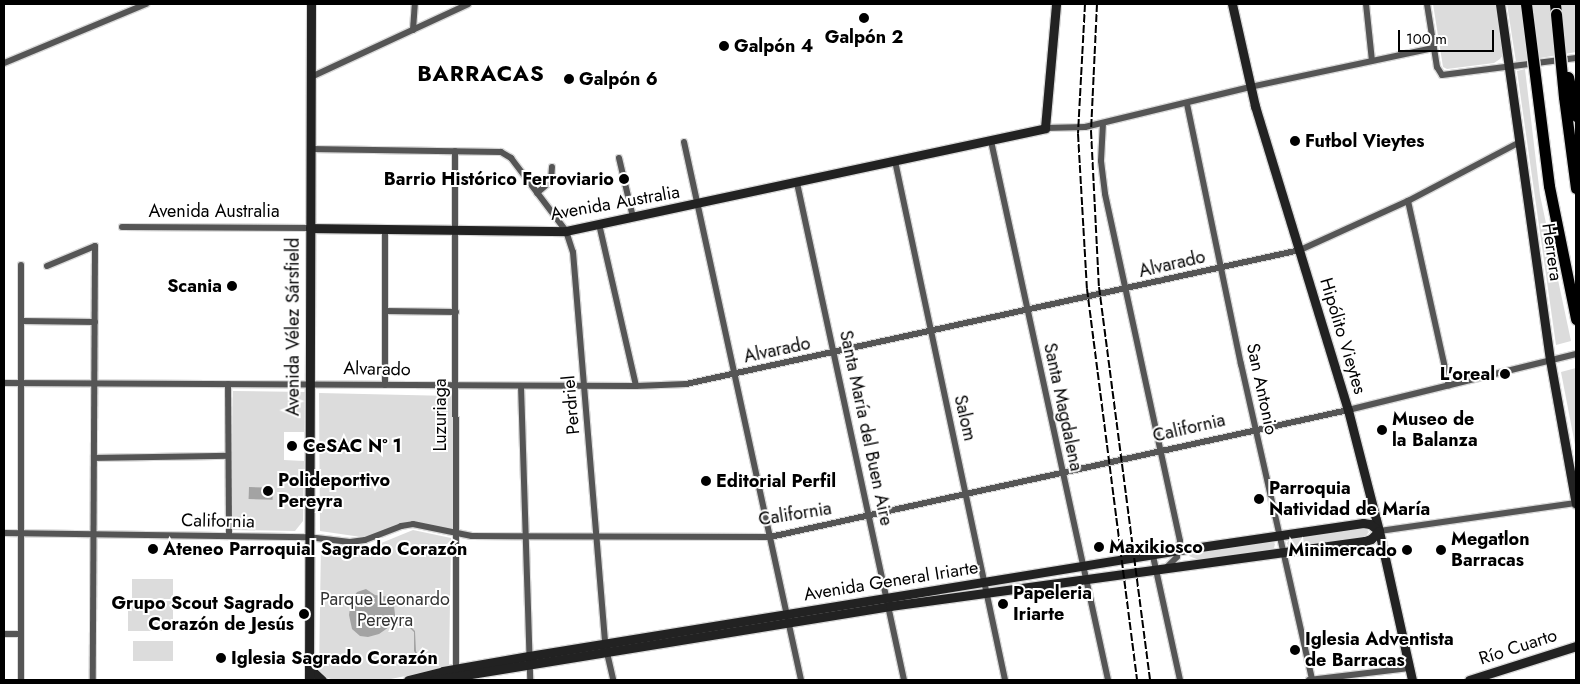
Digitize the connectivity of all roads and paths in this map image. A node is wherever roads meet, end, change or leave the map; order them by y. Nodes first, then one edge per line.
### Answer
1 (146, 4) edge
2 (311, 4) edge
3 (415, 4) edge
4 (468, 4) edge
5 (1056, 4) edge
6 (1232, 4) edge
7 (1366, 4) edge
8 (1427, 4) edge
9 (1500, 4) edge
10 (1526, 4) edge
11 (1555, 9) edge
12 (412, 30) junction
13 (1434, 48) junction
14 (1576, 58) edge
15 (1372, 61) junction
16 (4, 63) edge
17 (1510, 67) junction
18 (311, 78) junction
19 (1250, 87) junction
20 (1187, 104) junction
21 (1576, 116) edge
22 (1103, 123) junction
23 (1045, 128) junction
24 (991, 141) junction
25 (684, 142) dead end
26 (1520, 142) junction
27 (310, 149) junction
28 (454, 151) junction
29 (619, 158) dead end
30 (895, 162) junction
31 (552, 167) dead end
32 (797, 183) junction
33 (1576, 188) edge
34 (537, 193) junction
35 (1408, 201) junction
36 (697, 204) junction
37 (633, 217) junction
38 (599, 224) junction
39 (122, 227) dead end
40 (310, 228) junction
41 (385, 229) junction
42 (456, 230) junction
43 (566, 232) junction
44 (1300, 250) junction
45 (22, 265) dead end
46 (47, 266) dead end
47 (1223, 267) junction
48 (1125, 290) junction
49 (385, 310) junction
50 (1026, 311) junction
51 (456, 312) junction
52 (1576, 319) edge
53 (22, 321) junction
54 (95, 322) junction
55 (930, 332) junction
56 (834, 353) junction
57 (1576, 354) edge
58 (1550, 360) junction
59 (734, 374) junction
60 (4, 383) edge
61 (21, 383) junction
62 (95, 384) junction
63 (228, 384) junction
64 (310, 384) junction
65 (385, 385) junction
66 (455, 385) junction
67 (521, 386) junction
68 (584, 386) junction
69 (636, 386) junction
70 (1449, 386) junction
71 (1348, 410) junction
72 (1255, 429) junction
73 (1159, 450) junction
74 (228, 456) junction
75 (94, 458) junction
76 (1062, 474) junction
77 (966, 494) junction
78 (1576, 503) edge
79 (869, 516) junction
80 (1379, 531) junction
81 (4, 533) edge
82 (22, 533) junction
83 (455, 534) junction
84 (94, 535) junction
85 (229, 536) junction
86 (525, 536) junction
87 (597, 536) junction
88 (1279, 536) junction
89 (308, 537) junction
90 (770, 537) junction
91 (1180, 550) junction
92 (1283, 552) junction
93 (1153, 556) junction
94 (1084, 567) junction
95 (1167, 567) junction
96 (1155, 569) junction
97 (1086, 579) junction
98 (985, 588) junction
99 (889, 602) junction
100 (788, 618) junction
101 (4, 634) edge
102 (21, 634) junction
103 (1576, 646) edge
104 (606, 648) junction
105 (529, 660) junction
106 (309, 668) junction
107 (1409, 668) junction
108 (456, 675) edge
109 (21, 680) edge
110 (93, 680) edge
111 (309, 680) edge
112 (322, 680) edge
113 (408, 680) edge
114 (434, 680) edge
115 (530, 680) edge
116 (613, 680) edge
117 (801, 680) edge
118 (904, 680) edge
119 (1005, 680) edge
120 (1108, 680) edge
121 (1180, 680) edge
122 (1311, 680) edge
123 (1412, 680) edge
124 (1469, 680) edge

1 - 16 street
2 - 18 main road, Avenida Vélez Sársfield
3 - 12 street
4 - 12 street
5 - 23 main road
6 - 19 main road, Hipólito Vieytes
7 - 15 street
8 - 13 street
9 - 17 main road, Herrera
10 - 52 highway, bridge
11 - 21 highway, bridge
11 - 33 highway, bridge
12 - 18 street
13 - 15 street
13 - 17 street
14 - 17 street
15 - 19 street
17 - 26 main road, Herrera
18 - 27 main road, Avenida Vélez Sársfield
19 - 20 street
19 - 44 main road, Hipólito Vieytes
20 - 22 street
20 - 47 street, San Antonio
22 - 23 street
22 - 48 street
23 - 24 main road, Avenida Australia
24 - 30 main road, Avenida Australia
24 - 50 street, Santa Magdalena
25 - 36 street
26 - 35 street, Alvarado
26 - 58 main road, Herrera
27 - 28 street
27 - 40 main road, Avenida Vélez Sársfield
28 - 34 street, Perdriel
28 - 42 street, Luzuriaga
29 - 37 street
30 - 32 main road, Avenida Australia
30 - 55 street, Salom
31 - 34 street
32 - 36 main road, Avenida Australia
32 - 56 street, Santa María del Buen Aire
34 - 43 street, Perdriel
35 - 44 street, Alvarado
35 - 70 street
36 - 37 main road, Avenida Australia
36 - 59 street
37 - 38 main road, Avenida Australia
38 - 43 main road, Avenida Australia
38 - 69 street
39 - 40 street, Avenida Australia
40 - 41 main road, Avenida Australia
40 - 64 main road, Avenida Vélez Sársfield
41 - 42 main road, Avenida Australia
41 - 49 street
42 - 43 main road, Avenida Australia
42 - 51 street, Luzuriaga
43 - 68 street, Perdriel
44 - 47 street, Alvarado
44 - 71 main road, Hipólito Vieytes
45 - 53 street
46 - 54 street
47 - 48 street, Alvarado
47 - 72 street, San Antonio
48 - 50 street, Alvarado
48 - 73 street
49 - 51 street
49 - 65 street
50 - 55 street, Alvarado
50 - 76 street, Santa Magdalena
51 - 66 street, Luzuriaga
53 - 54 street
53 - 61 street
54 - 62 street
55 - 56 street, Alvarado
55 - 77 street, Salom
56 - 59 street, Alvarado
56 - 79 street, Santa María del Buen Aire
57 - 58 street, California
58 - 70 street, California
58 - 78 main road, Herrera
59 - 69 street, Alvarado
59 - 90 street
60 - 61 street, Alvarado
61 - 62 street, Alvarado
61 - 82 street
62 - 63 street, Alvarado
62 - 75 street
63 - 64 street, Alvarado
63 - 74 street
64 - 65 street, Alvarado
64 - 89 main road, Avenida Vélez Sársfield
65 - 66 street, Alvarado
66 - 67 street, Alvarado
66 - 83 street, Luzuriaga
67 - 68 street, Alvarado
67 - 86 street
68 - 69 street, Alvarado
68 - 87 street, Perdriel
70 - 71 street, California
71 - 72 street, California
71 - 80 main road, Hipólito Vieytes
72 - 73 street, California
72 - 88 street, San Antonio
73 - 76 street, California
73 - 91 street
74 - 75 street
74 - 85 street
75 - 84 street
76 - 77 street, California
76 - 94 street, Santa Magdalena
77 - 79 street, California
77 - 98 street, Salom
78 - 80 street, Avenida General Iriarte
79 - 90 street, California
79 - 99 street, Santa María del Buen Aire
80 - 88 main road, Avenida General Iriarte
80 - 92 main road, Avenida General Iriarte
80 - 107 main road, Hipólito Vieytes
81 - 82 street, California
82 - 84 street, California
82 - 102 street
83 - 86 street, California
83 - 89 street, California
83 - 108 street, Luzuriaga
84 - 85 street, California
84 - 110 street
85 - 89 street, California
86 - 87 street, California
86 - 105 street
87 - 90 street, California
87 - 104 street, Perdriel
88 - 91 main road, Avenida General Iriarte
88 - 92 street, San Antonio
89 - 106 main road, Avenida Vélez Sársfield
90 - 100 street
91 - 93 main road, Avenida General Iriarte
91 - 95 street
92 - 95 main road, Avenida General Iriarte
92 - 122 street, San Antonio
93 - 94 main road, Avenida General Iriarte
93 - 96 street
94 - 97 street, Santa Magdalena
94 - 98 main road, Avenida General Iriarte
95 - 96 main road, Avenida General Iriarte
96 - 97 main road, Avenida General Iriarte
96 - 121 street
97 - 98 main road, Avenida General Iriarte
97 - 120 street, Santa Magdalena
98 - 99 main road, Avenida General Iriarte
98 - 119 street, Salom
99 - 100 main road, Avenida General Iriarte
99 - 118 street, Santa María del Buen Aire
100 - 104 main road, Avenida General Iriarte
100 - 117 street
101 - 102 street
102 - 109 street
103 - 124 main road, Río Cuarto
104 - 105 main road, Avenida General Iriarte
104 - 116 street, Perdriel
105 - 108 main road, Avenida General Iriarte
105 - 115 street
106 - 111 main road, Avenida Vélez Sársfield
106 - 112 main road
107 - 122 street
107 - 123 main road, Hipólito Vieytes
108 - 113 main road, Avenida General Iriarte
108 - 114 main road, Avenida General Iriarte

